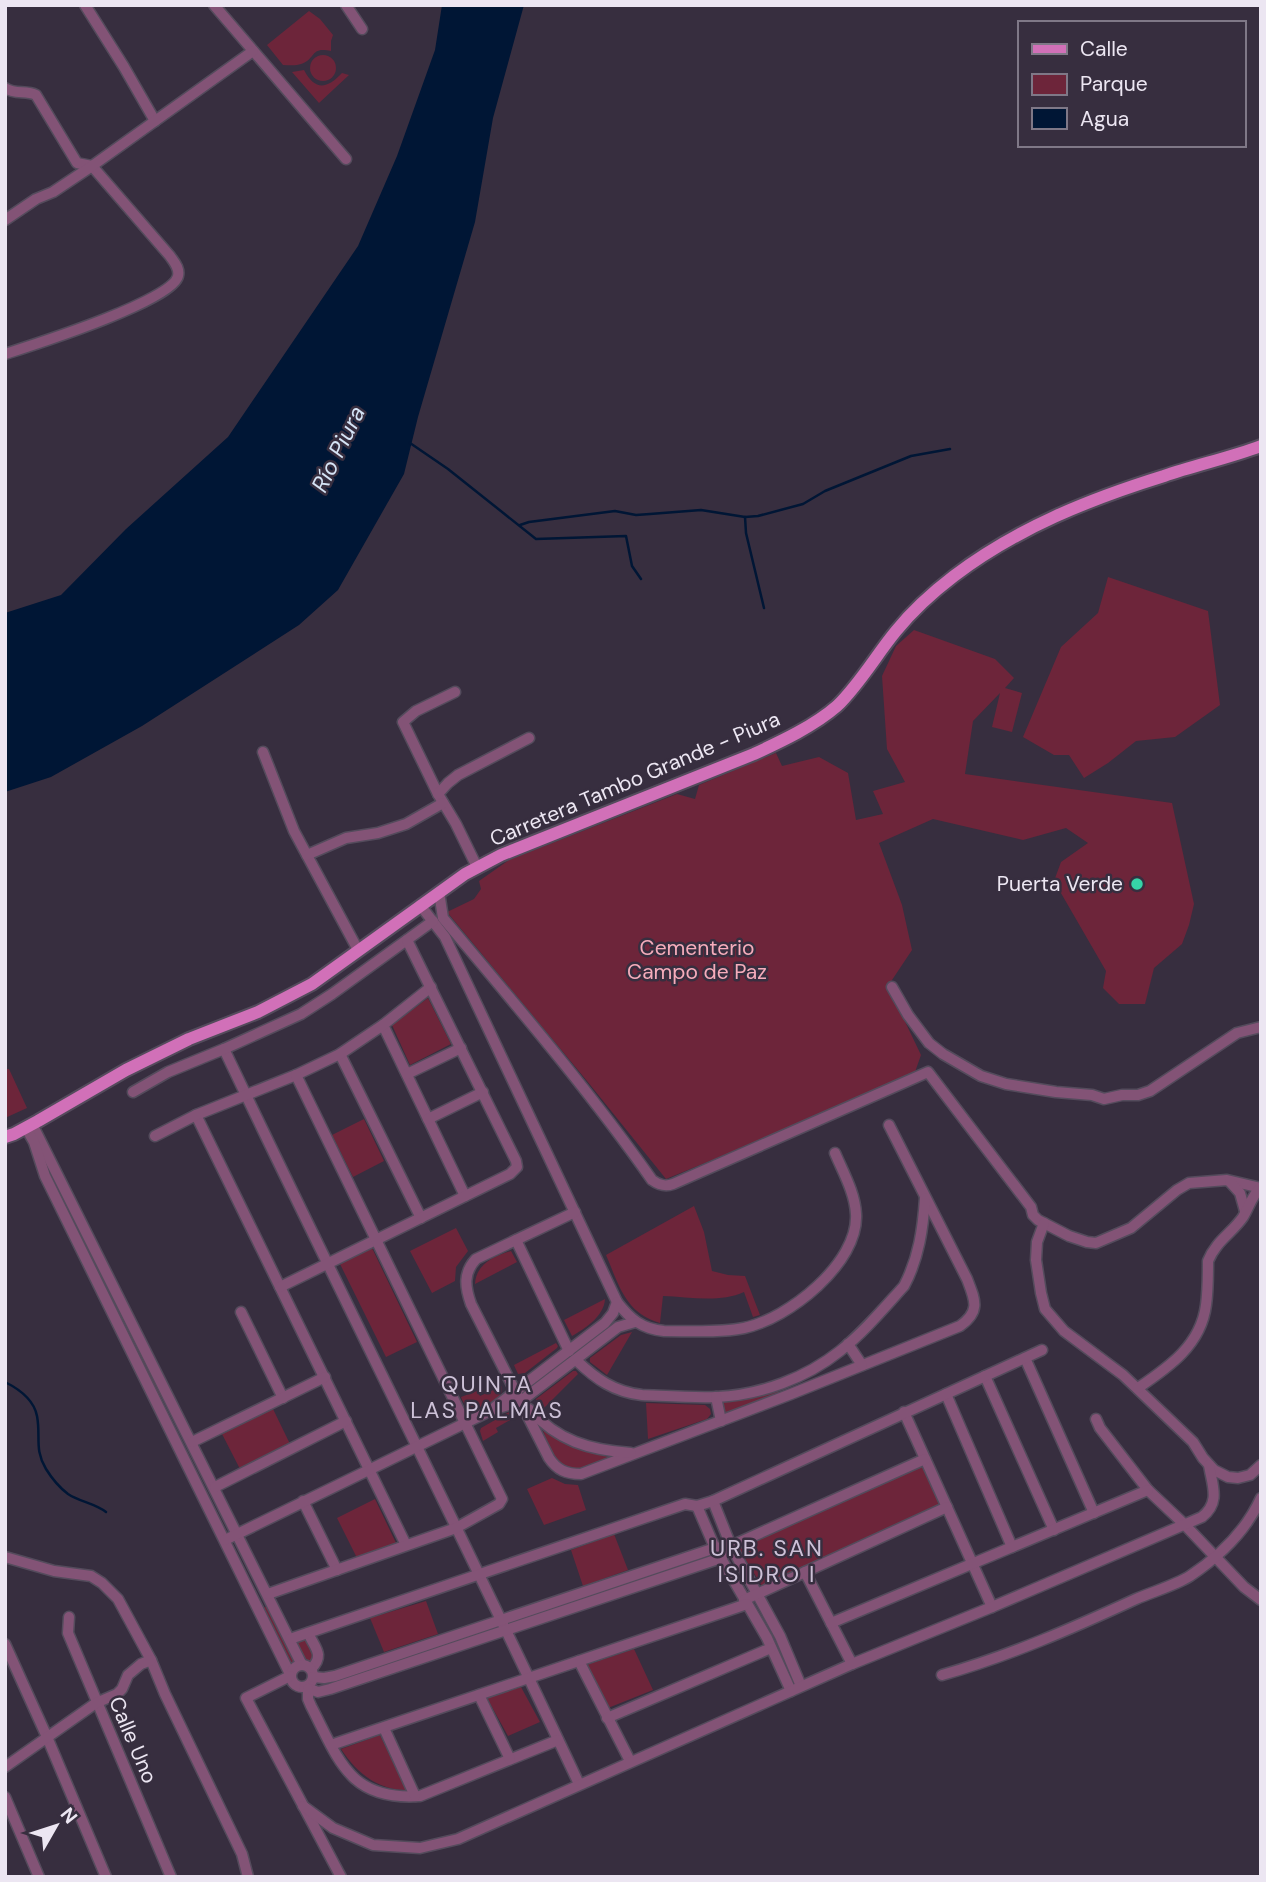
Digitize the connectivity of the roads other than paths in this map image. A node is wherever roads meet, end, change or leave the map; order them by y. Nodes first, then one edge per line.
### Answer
1 (85, 5) edge
2 (214, 5) edge
3 (346, 5) edge
4 (362, 29) dead end
5 (253, 51) junction
6 (5, 88) edge
7 (155, 121) junction
8 (346, 159) dead end
9 (92, 166) junction
10 (5, 220) edge
11 (5, 354) edge
12 (1261, 446) edge
13 (455, 692) dead end
14 (529, 738) dead end
15 (263, 752) dead end
16 (441, 799) junction
17 (307, 855) junction
18 (477, 867) junction
19 (439, 892) junction
20 (420, 905) junction
21 (433, 920) junction
22 (407, 940) junction
23 (358, 950) junction
24 (892, 987) dead end
25 (431, 988) junction
26 (383, 1025) junction
27 (1261, 1027) edge
28 (461, 1048) junction
29 (224, 1049) junction
30 (340, 1054) junction
31 (407, 1074) junction
32 (296, 1076) junction
33 (132, 1092) dead end
34 (482, 1092) junction
35 (246, 1095) junction
36 (196, 1115) junction
37 (428, 1119) junction
38 (889, 1125) dead end
39 (29, 1126) junction
40 (155, 1136) dead end
41 (5, 1137) edge
42 (835, 1153) dead end
43 (1227, 1180) junction
44 (1260, 1188) edge
45 (465, 1196) junction
46 (925, 1198) junction
47 (575, 1212) junction
48 (1245, 1212) junction
49 (421, 1218) junction
50 (1044, 1223) junction
51 (377, 1239) junction
52 (516, 1240) junction
53 (328, 1265) junction
54 (280, 1287) junction
55 (617, 1302) junction
56 (242, 1312) dead end
57 (635, 1322) junction
58 (848, 1344) junction
59 (569, 1350) junction
60 (1042, 1350) dead end
61 (1025, 1358) junction
62 (576, 1360) junction
63 (862, 1365) junction
64 (985, 1376) junction
65 (325, 1377) junction
66 (1138, 1388) junction
67 (515, 1390) junction
68 (946, 1394) junction
69 (716, 1397) junction
70 (283, 1398) junction
71 (521, 1401) junction
72 (492, 1410) junction
73 (904, 1412) junction
74 (1096, 1419) dead end
75 (346, 1421) junction
76 (722, 1421) junction
77 (466, 1423) junction
78 (192, 1442) junction
79 (417, 1446) junction
80 (633, 1453) junction
81 (925, 1459) junction
82 (1209, 1465) junction
83 (1261, 1465) edge
84 (369, 1469) junction
85 (215, 1488) junction
86 (1148, 1490) junction
87 (1261, 1498) edge
88 (303, 1501) junction
89 (713, 1501) junction
90 (697, 1506) junction
91 (947, 1507) junction
92 (1094, 1513) junction
93 (1185, 1525) junction
94 (456, 1528) junction
95 (1054, 1530) junction
96 (238, 1534) junction
97 (225, 1540) junction
98 (406, 1545) junction
99 (731, 1546) junction
100 (1012, 1547) junction
101 (718, 1553) junction
102 (5, 1557) edge
103 (1215, 1557) junction
104 (973, 1564) junction
105 (337, 1570) junction
106 (805, 1572) junction
107 (478, 1575) junction
108 (268, 1594) junction
109 (756, 1594) junction
110 (1261, 1600) edge
111 (746, 1602) junction
112 (992, 1607) junction
113 (69, 1617) dead end
114 (831, 1623) junction
115 (504, 1625) junction
116 (308, 1633) junction
117 (290, 1639) junction
118 (5, 1644) edge
119 (771, 1648) junction
120 (151, 1660) junction
121 (579, 1661) junction
122 (852, 1664) junction
123 (309, 1670) junction
124 (290, 1675) junction
125 (942, 1675) dead end
126 (529, 1678) junction
127 (802, 1686) junction
128 (306, 1688) junction
129 (791, 1691) junction
130 (479, 1695) junction
131 (96, 1703) junction
132 (607, 1718) junction
133 (384, 1728) junction
134 (47, 1737) junction
135 (558, 1740) junction
136 (331, 1745) junction
137 (510, 1759) junction
138 (630, 1762) junction
139 (5, 1767) edge
140 (579, 1784) junction
141 (415, 1796) junction
142 (5, 1797) edge
143 (303, 1806) junction
144 (39, 1877) edge
145 (106, 1877) edge
146 (171, 1877) edge
147 (248, 1877) edge
148 (341, 1877) edge

1 - 7 street
2 - 5 street
3 - 4 street
5 - 7 street
5 - 8 street
6 - 9 street
7 - 9 street
9 - 10 street
9 - 11 street
12 - 18 main road, Carretera Tambo Grande - Piura
13 - 16 street
14 - 16 street
15 - 17 street
16 - 17 street
16 - 18 street
17 - 23 street
18 - 19 main road, Carretera Tambo Grande - Piura
19 - 20 main road, Carretera Tambo Grande - Piura
19 - 50 street
20 - 21 street
20 - 23 main road, Carretera Tambo Grande - Piura
21 - 22 street
21 - 47 street
22 - 25 street
22 - 29 street
23 - 39 main road, Carretera Tambo Grande - Piura
24 - 27 street
25 - 26 street
25 - 28 street
26 - 30 street
26 - 31 street
28 - 31 street
28 - 34 street
29 - 33 street
29 - 35 street
30 - 32 street
30 - 49 street
31 - 37 street
32 - 35 street
32 - 51 street
34 - 37 street
34 - 45 street
35 - 36 street
35 - 53 street
36 - 40 street
36 - 54 street
37 - 45 street
38 - 46 street
39 - 41 main road, Carretera Tambo Grande - Piura
39 - 78 street
39 - 97 street
42 - 57 street
43 - 44 street
43 - 48 street
43 - 50 street
44 - 48 street
45 - 49 street
46 - 58 street
46 - 63 street
47 - 52 street
47 - 55 street
48 - 66 street
49 - 51 street
50 - 66 street
51 - 53 street
51 - 77 street
52 - 59 street
52 - 67 street
53 - 54 street
53 - 79 street
54 - 65 street
55 - 57 street
55 - 59 street
56 - 70 street
57 - 62 street
58 - 63 street
58 - 69 street
59 - 67 street
60 - 61 street
61 - 64 street
61 - 92 street
62 - 69 street
62 - 71 street
63 - 76 street
64 - 68 street
64 - 95 street
65 - 70 street
65 - 75 street
66 - 82 street
67 - 71 street
67 - 72 street
68 - 73 street
68 - 100 street
69 - 76 street
70 - 78 street
71 - 72 street
71 - 80 street
71 - 80 street
72 - 77 street
73 - 81 street
73 - 89 street
74 - 86 street
75 - 84 street
75 - 85 street
76 - 80 street
77 - 79 street
77 - 94 street
78 - 85 street
79 - 84 street
79 - 94 street
81 - 91 street
81 - 99 street
82 - 83 street
82 - 93 street
84 - 88 street
84 - 98 street
85 - 96 street
86 - 92 street
86 - 93 street
87 - 103 street
88 - 96 street
88 - 105 street
89 - 90 street
89 - 99 street
90 - 101 street
90 - 107 street
91 - 104 street
91 - 106 street
92 - 95 street
93 - 103 street
93 - 112 street
94 - 98 street
94 - 107 street
95 - 100 street
96 - 97 street
96 - 108 street
97 - 124 street
98 - 105 street
99 - 101 street
99 - 109 street
100 - 104 street
101 - 111 street
101 - 115 street
102 - 120 street
103 - 110 street
103 - 125 street
104 - 112 street
104 - 114 street
105 - 108 street
106 - 109 street
106 - 114 street
107 - 115 street
107 - 116 street
108 - 117 street
109 - 111 street
109 - 127 street
111 - 119 street
111 - 121 street
112 - 122 street
113 - 131 street, Calle Uno
114 - 122 street
115 - 123 street
115 - 126 street
115 - 128 street
116 - 117 street
116 - 123 street
117 - 123 street
118 - 134 street
119 - 129 street
119 - 132 street
120 - 131 street
120 - 147 street
121 - 126 street
121 - 132 street
122 - 127 street
123 - 124 street
123 - 128 street
124 - 128 street
124 - 143 street
126 - 130 street
126 - 135 street
127 - 129 street
128 - 136 street
129 - 138 street
130 - 133 street
130 - 137 street
131 - 134 street
131 - 146 street, Calle Uno
132 - 138 street
133 - 136 street
133 - 141 street
134 - 139 street
134 - 145 street
135 - 137 street
135 - 140 street
136 - 141 street
137 - 141 street
138 - 140 street
140 - 143 street
142 - 144 street
143 - 148 street

